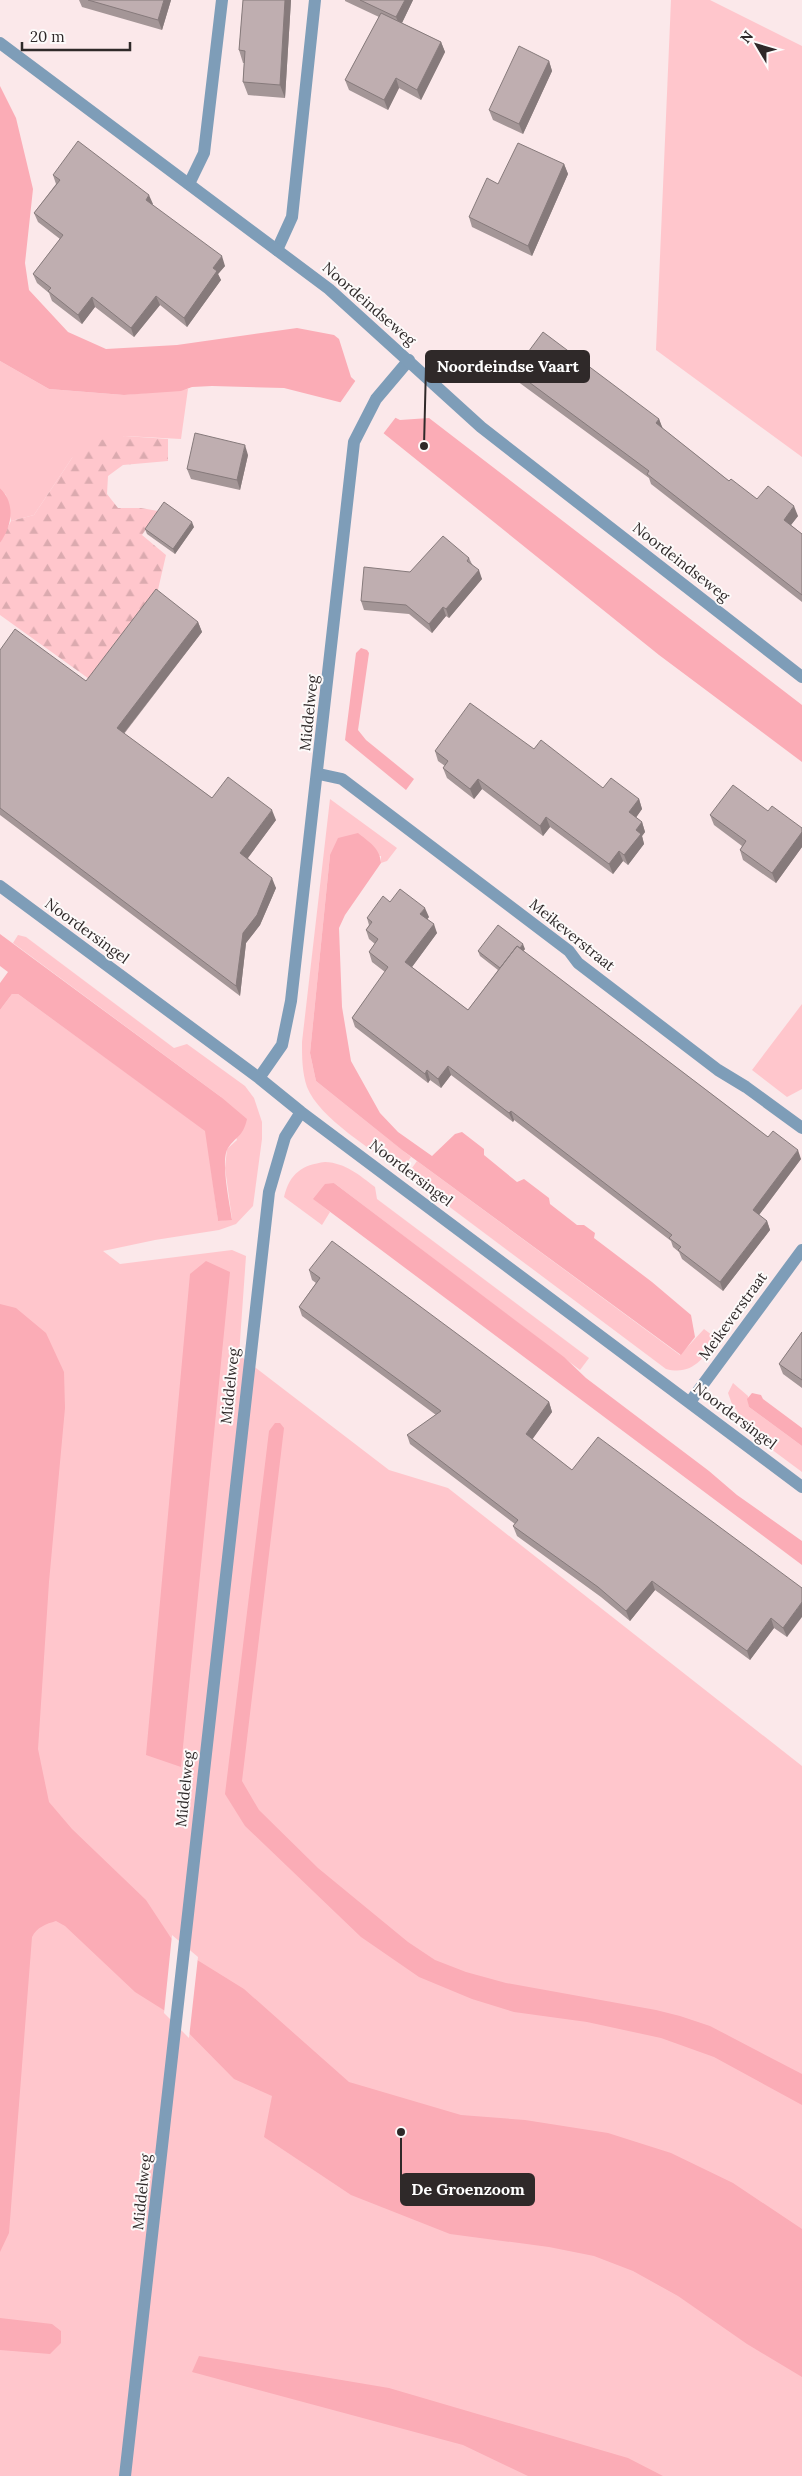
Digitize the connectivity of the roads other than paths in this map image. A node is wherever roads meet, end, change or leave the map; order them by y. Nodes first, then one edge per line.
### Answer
1 (222, 0) edge
2 (315, 0) edge
3 (0, 43) edge
4 (189, 184) junction
5 (277, 250) junction
6 (409, 360) junction
7 (802, 677) edge
8 (318, 774) junction
9 (0, 886) edge
10 (259, 1078) junction
11 (301, 1112) junction
12 (802, 1128) edge
13 (802, 1250) edge
14 (690, 1402) junction
15 (802, 1488) edge
16 (125, 2476) edge

1 - 4 street
2 - 5 street
3 - 4 street, Noordeindseweg
4 - 5 street, Noordeindseweg
5 - 6 street, Noordeindseweg
6 - 7 street, Noordeindseweg
6 - 8 street, Middelweg
8 - 10 street, Middelweg
8 - 12 street, Meikeverstraat
9 - 10 street, Noordersingel
10 - 11 street, Noordersingel
11 - 14 street, Noordersingel
11 - 16 street, Middelweg
13 - 14 street, Meikeverstraat
14 - 15 street, Noordersingel

